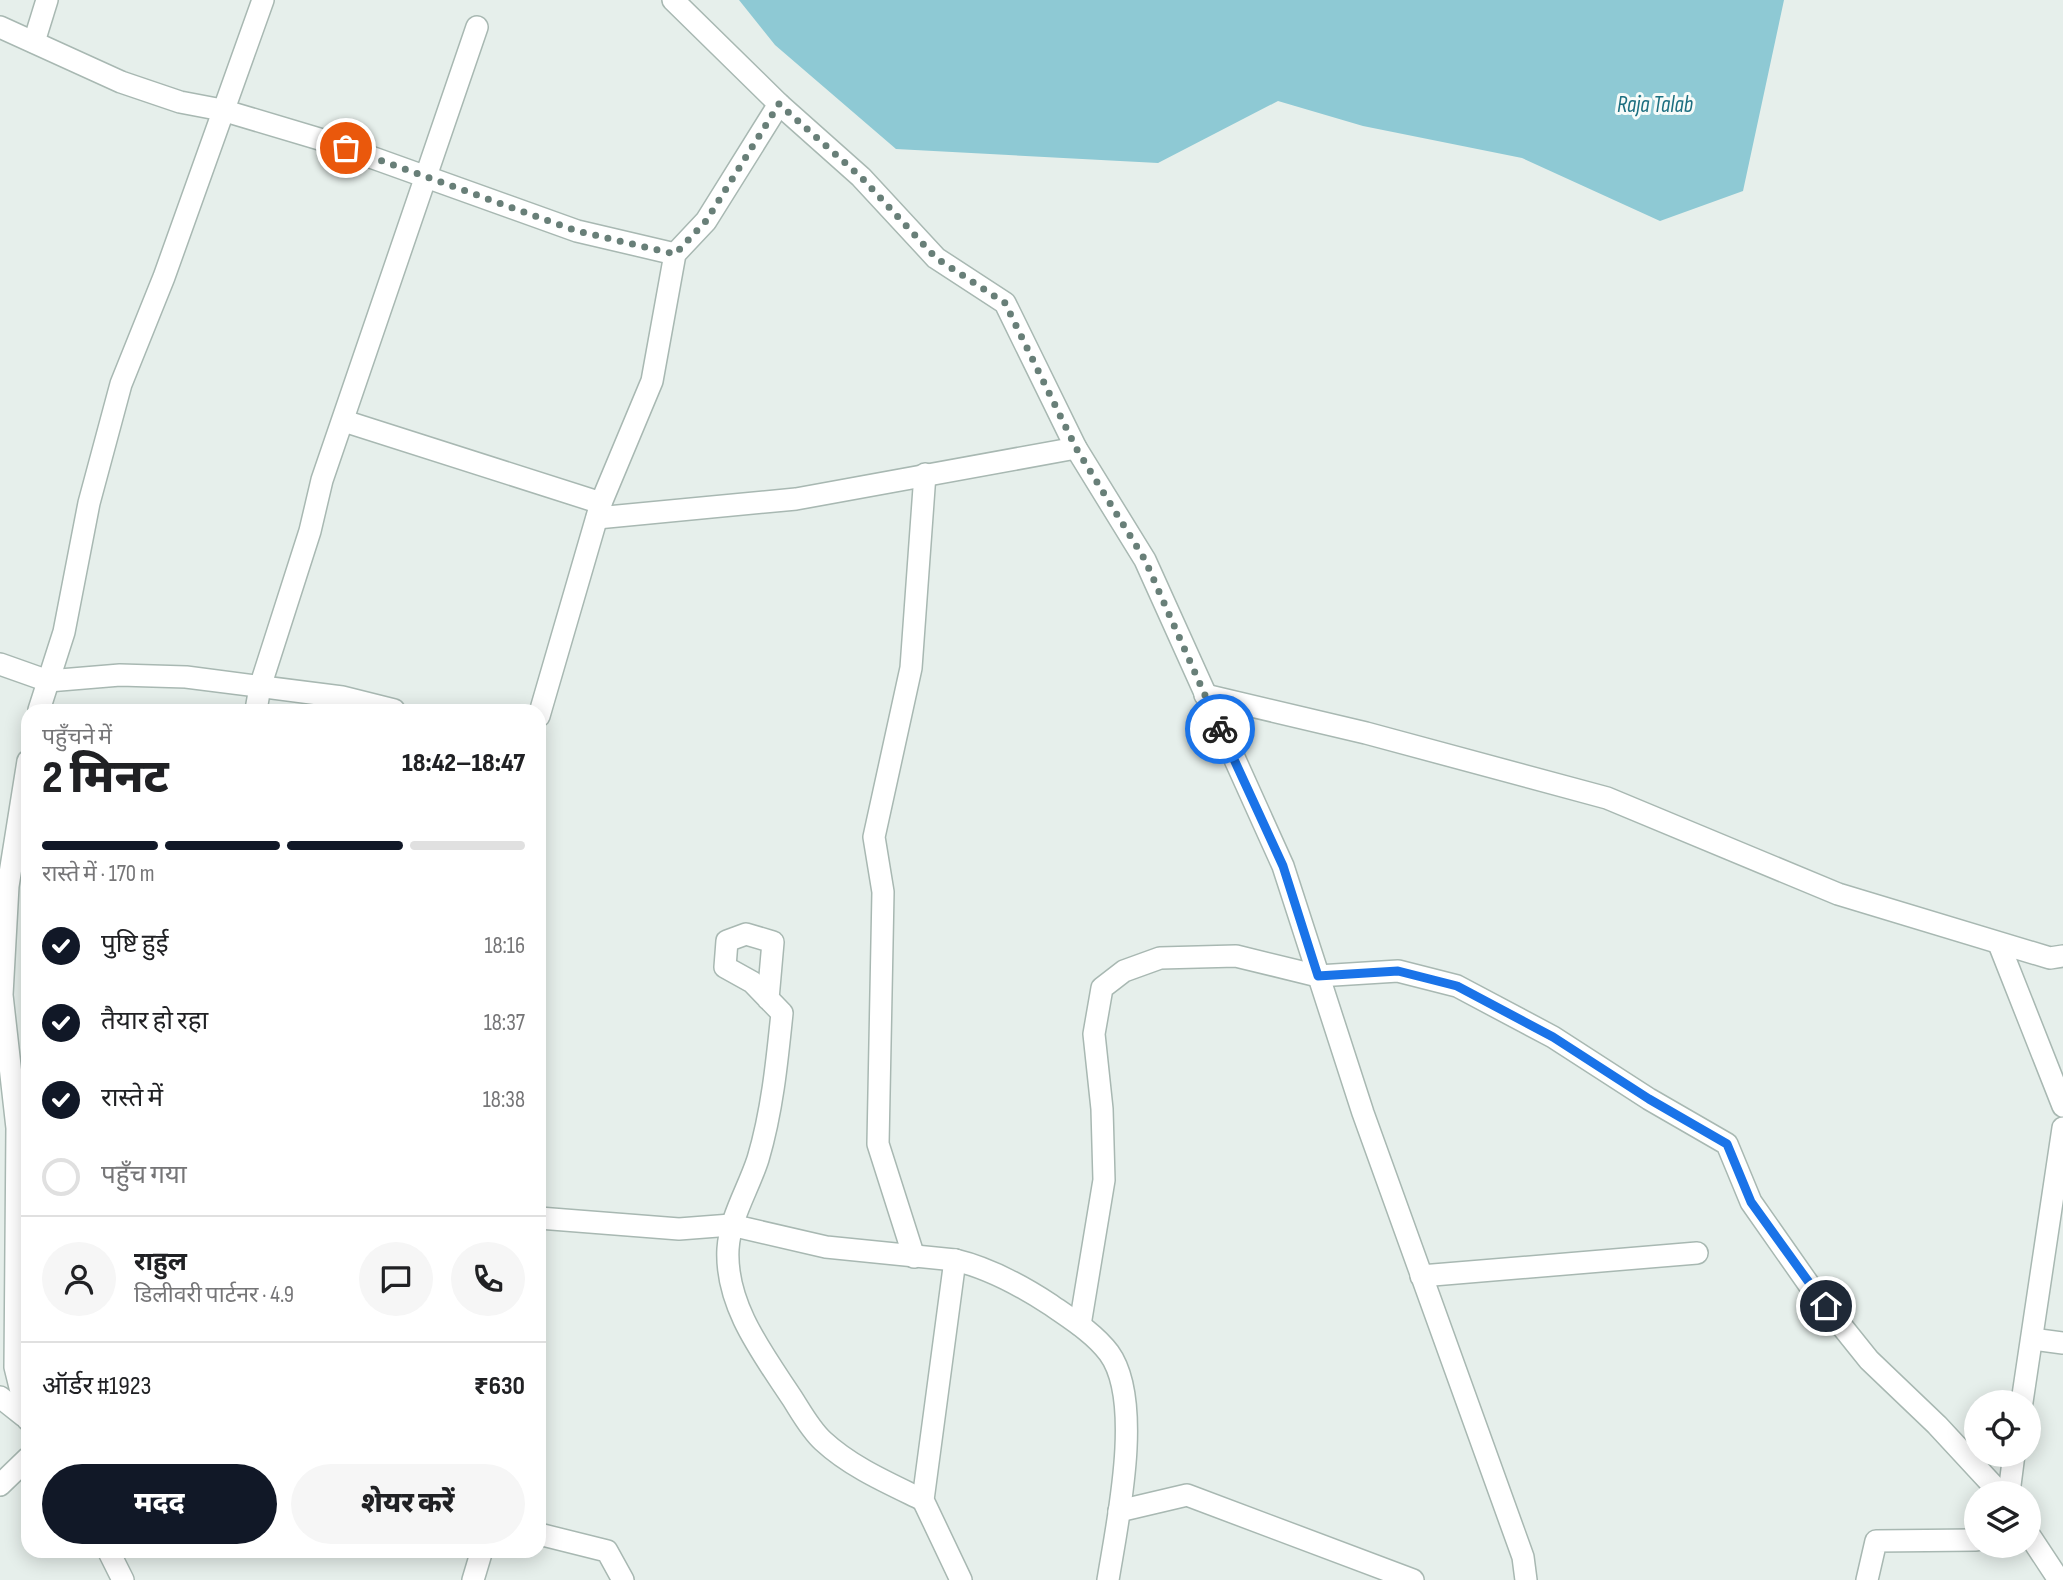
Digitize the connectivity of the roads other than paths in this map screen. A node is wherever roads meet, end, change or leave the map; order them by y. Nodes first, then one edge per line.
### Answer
1 (47, 0) edge
2 (262, 0) edge
3 (673, 0) edge
4 (0, 27) edge
5 (477, 27) dead end
6 (34, 42) junction
7 (779, 104) junction
8 (222, 110) junction
9 (426, 177) junction
10 (675, 254) junction
11 (344, 421) junction
12 (1076, 448) junction
13 (925, 474) junction
14 (599, 511) junction
15 (0, 663) edge
16 (48, 681) junction
17 (260, 687) junction
18 (1205, 695) junction
19 (41, 704) edge
20 (257, 704) edge
21 (370, 704) edge
22 (543, 704) edge
23 (21, 805) edge
24 (1999, 944) junction
25 (2063, 956) edge
26 (1318, 976) junction
27 (768, 999) dead end
28 (7, 1095) edge
29 (2063, 1106) edge
30 (2063, 1128) edge
31 (546, 1219) edge
32 (731, 1226) junction
33 (1697, 1254) dead end
34 (914, 1256) junction
35 (955, 1260) junction
36 (1421, 1276) junction
37 (1080, 1325) junction
38 (2032, 1339) junction
39 (2063, 1343) edge
40 (2024, 1390) edge
41 (21, 1395) edge
42 (0, 1397) edge
43 (21, 1414) edge
44 (21, 1465) edge
45 (1989, 1481) edge
46 (0, 1485) edge
47 (923, 1500) junction
48 (1119, 1511) junction
49 (546, 1536) edge
50 (1964, 1540) edge
51 (2041, 1553) edge
52 (112, 1558) edge
53 (480, 1558) edge
54 (123, 1580) edge
55 (474, 1580) edge
56 (623, 1580) edge
57 (961, 1580) edge
58 (1108, 1580) edge
59 (1413, 1580) edge
60 (1526, 1580) edge
61 (1867, 1580) edge
62 (2059, 1580) edge

1 - 6 street
2 - 8 street
3 - 7 street
4 - 6 street
5 - 9 street
6 - 8 street
7 - 10 street
7 - 12 street
8 - 9 street
8 - 16 street
9 - 10 street
9 - 11 street
10 - 14 street
11 - 14 street
11 - 17 street
12 - 13 street
12 - 18 street
13 - 14 street
13 - 34 street
14 - 22 street
15 - 16 street
16 - 17 street
16 - 19 street
17 - 20 street
17 - 21 street
18 - 24 street
18 - 26 street
23 - 28 street
24 - 25 street
24 - 29 street
26 - 36 street
26 - 37 street
26 - 45 street
27 - 32 street
28 - 41 street
30 - 38 street
31 - 32 street
32 - 34 street
32 - 47 street
33 - 36 street
34 - 35 street
35 - 37 street
35 - 47 street
36 - 60 street
37 - 48 street
38 - 39 street
38 - 40 street
42 - 43 street
44 - 46 street
47 - 57 street
48 - 58 street
48 - 59 street
49 - 56 street
50 - 61 street
51 - 62 street
52 - 54 street
53 - 55 street

